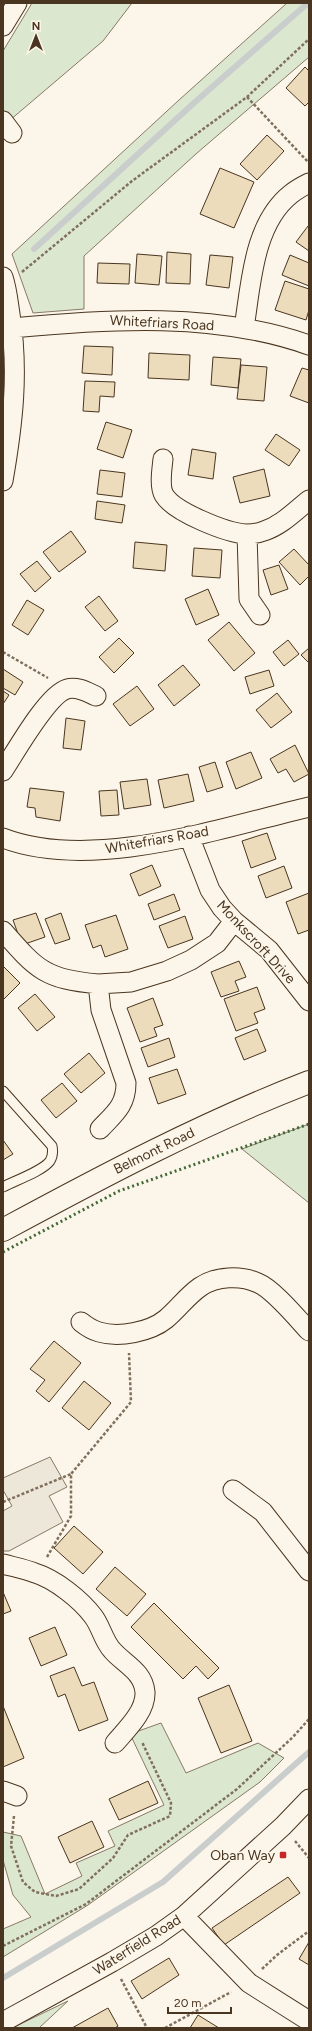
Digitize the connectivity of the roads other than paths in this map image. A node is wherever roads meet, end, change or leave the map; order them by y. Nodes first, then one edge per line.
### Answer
1 (17, 3) edge
2 (3, 26) edge
3 (309, 183) edge
4 (4, 281) edge
5 (12, 328) junction
6 (244, 328) junction
7 (309, 344) edge
8 (163, 459) dead end
9 (3, 481) edge
10 (309, 500) edge
11 (247, 534) junction
12 (260, 615) dead end
13 (96, 696) dead end
14 (3, 771) edge
15 (309, 807) edge
16 (189, 836) junction
17 (3, 838) edge
18 (234, 921) junction
19 (3, 931) edge
20 (98, 984) junction
21 (309, 1001) edge
22 (309, 1082) edge
23 (6, 1094) edge
24 (100, 1129) dead end
25 (3, 1187) edge
26 (3, 1230) edge
27 (80, 1322) dead end
28 (309, 1331) edge
29 (233, 1490) dead end
30 (3, 1564) edge
31 (308, 1569) edge
32 (115, 1743) dead end
33 (309, 1799) edge
34 (184, 1916) junction
35 (309, 2021) edge
36 (3, 2022) edge

1 - 2 street
3 - 6 street
4 - 5 street
5 - 6 street, Whitefriars Road
5 - 9 street
6 - 7 street, Whitefriars Road
8 - 11 street
10 - 11 street
11 - 12 street
13 - 14 street
15 - 16 street, Whitefriars Road
16 - 17 street, Whitefriars Road
16 - 18 street, Monkscroft Drive
18 - 20 street
18 - 21 street, Monkscroft Drive
19 - 20 street
20 - 24 street
22 - 26 highway, Belmont Road
23 - 25 lane
27 - 28 street
29 - 31 street
30 - 32 street
33 - 34 street, Waterfield Road
34 - 35 street
34 - 36 street, Waterfield Road

